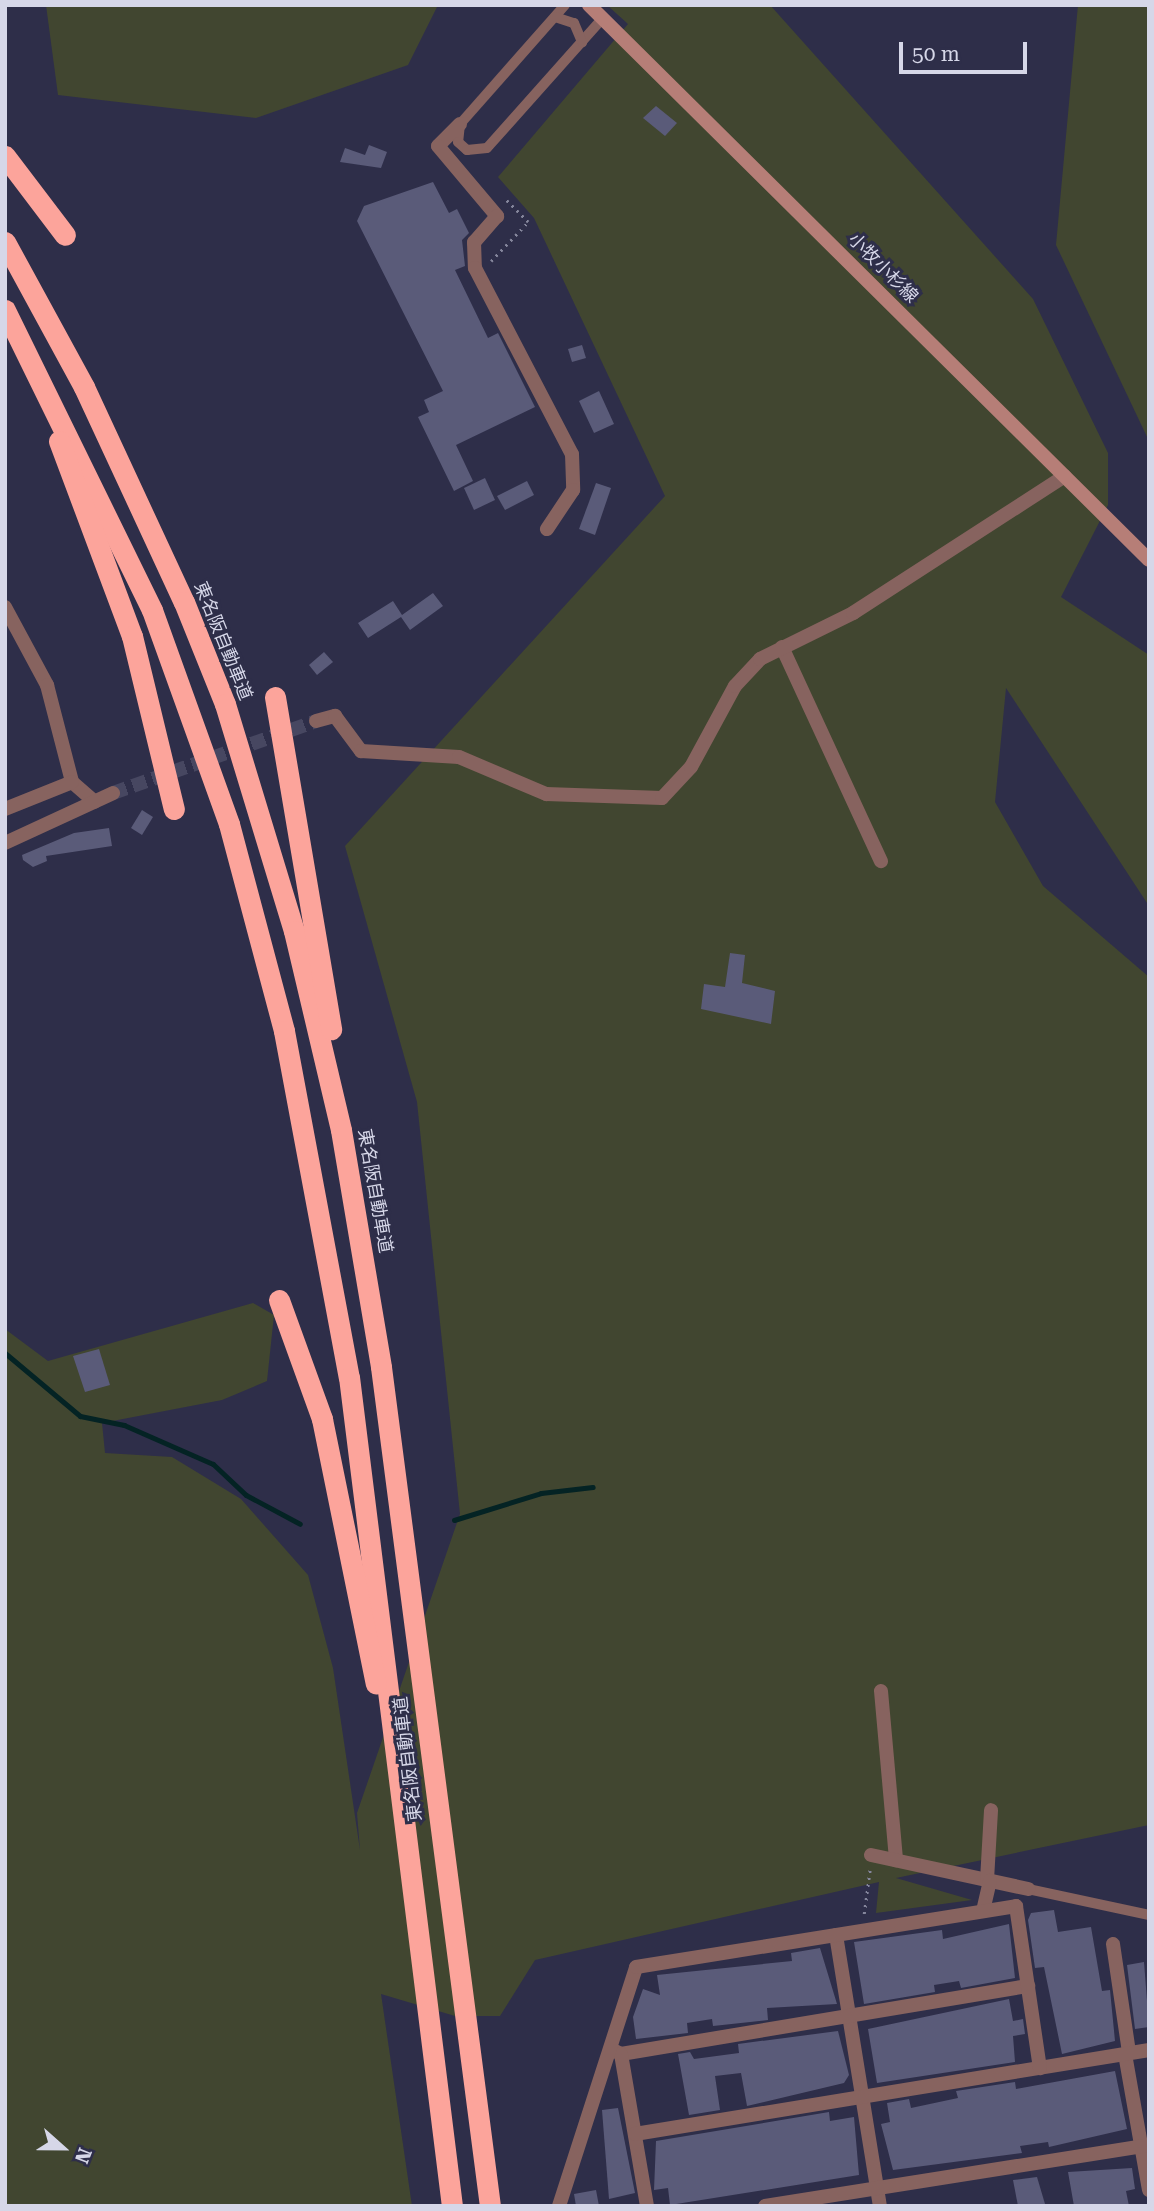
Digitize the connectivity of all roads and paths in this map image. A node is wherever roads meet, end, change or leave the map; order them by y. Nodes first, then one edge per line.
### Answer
1 (565, 5) edge
2 (589, 5) edge
3 (555, 17) junction
4 (603, 18) junction
5 (582, 42) junction
6 (460, 124) junction
7 (5, 156) edge
8 (65, 235) dead end
9 (5, 242) edge
10 (5, 310) edge
11 (1065, 476) junction
12 (547, 529) dead end
13 (1149, 560) edge
14 (5, 607) edge
15 (782, 647) junction
16 (275, 697) dead end
17 (316, 721) tunnel mouth
18 (72, 782) junction
19 (113, 793) tunnel mouth
20 (95, 802) junction
21 (5, 809) edge
22 (174, 809) dead end
23 (5, 844) edge
24 (881, 861) dead end
25 (362, 1248) junction
26 (279, 1300) dead end
27 (881, 1691) dead end
28 (991, 1810) dead end
29 (404, 1827) junction
30 (871, 1855) joint
31 (896, 1860) junction
32 (989, 1880) junction
33 (1028, 1889) joint
34 (983, 1911) junction
35 (1149, 1915) edge
36 (862, 1931) junction
37 (836, 1935) junction
38 (1113, 1944) dead end
39 (1028, 1986) junction
40 (849, 2016) junction
41 (1149, 2050) edge
42 (616, 2051) junction
43 (1127, 2053) junction
44 (1040, 2068) junction
45 (861, 2097) junction
46 (635, 2134) junction
47 (1145, 2146) edge
48 (877, 2188) junction
49 (1149, 2190) edge
50 (452, 2206) edge
51 (490, 2206) edge
52 (559, 2206) edge
53 (647, 2206) edge
54 (765, 2206) edge
55 (880, 2206) edge

1 - 3 lane
2 - 4 main road, 小牧小杉線
3 - 5 lane
3 - 6 lane
4 - 5 lane
4 - 11 main road, 小牧小杉線
5 - 6 lane
6 - 12 street
7 - 8 highway
9 - 25 highway, 東名阪自動車道
10 - 22 highway
10 - 29 highway, 東名阪自動車道
11 - 13 main road, 小牧小杉線
11 - 15 street
14 - 18 street
15 - 17 street
15 - 24 street
16 - 25 highway
18 - 20 street
18 - 21 street
19 - 20 street
20 - 23 street
25 - 51 highway, 東名阪自動車道
26 - 29 highway
27 - 31 street
28 - 32 street
29 - 50 highway, 東名阪自動車道
30 - 31 street
30 - 36 path
31 - 32 street
32 - 33 street
32 - 34 street
33 - 35 lane
34 - 36 street
34 - 39 street
36 - 37 street
37 - 40 street
37 - 42 street
38 - 43 street
39 - 40 street
39 - 44 street
40 - 42 street
40 - 45 street
41 - 43 street
42 - 46 street
42 - 52 street
43 - 44 street
43 - 47 street
44 - 45 street
45 - 46 street
45 - 48 street
46 - 53 street
47 - 48 street
47 - 49 street
48 - 54 street
48 - 55 street

